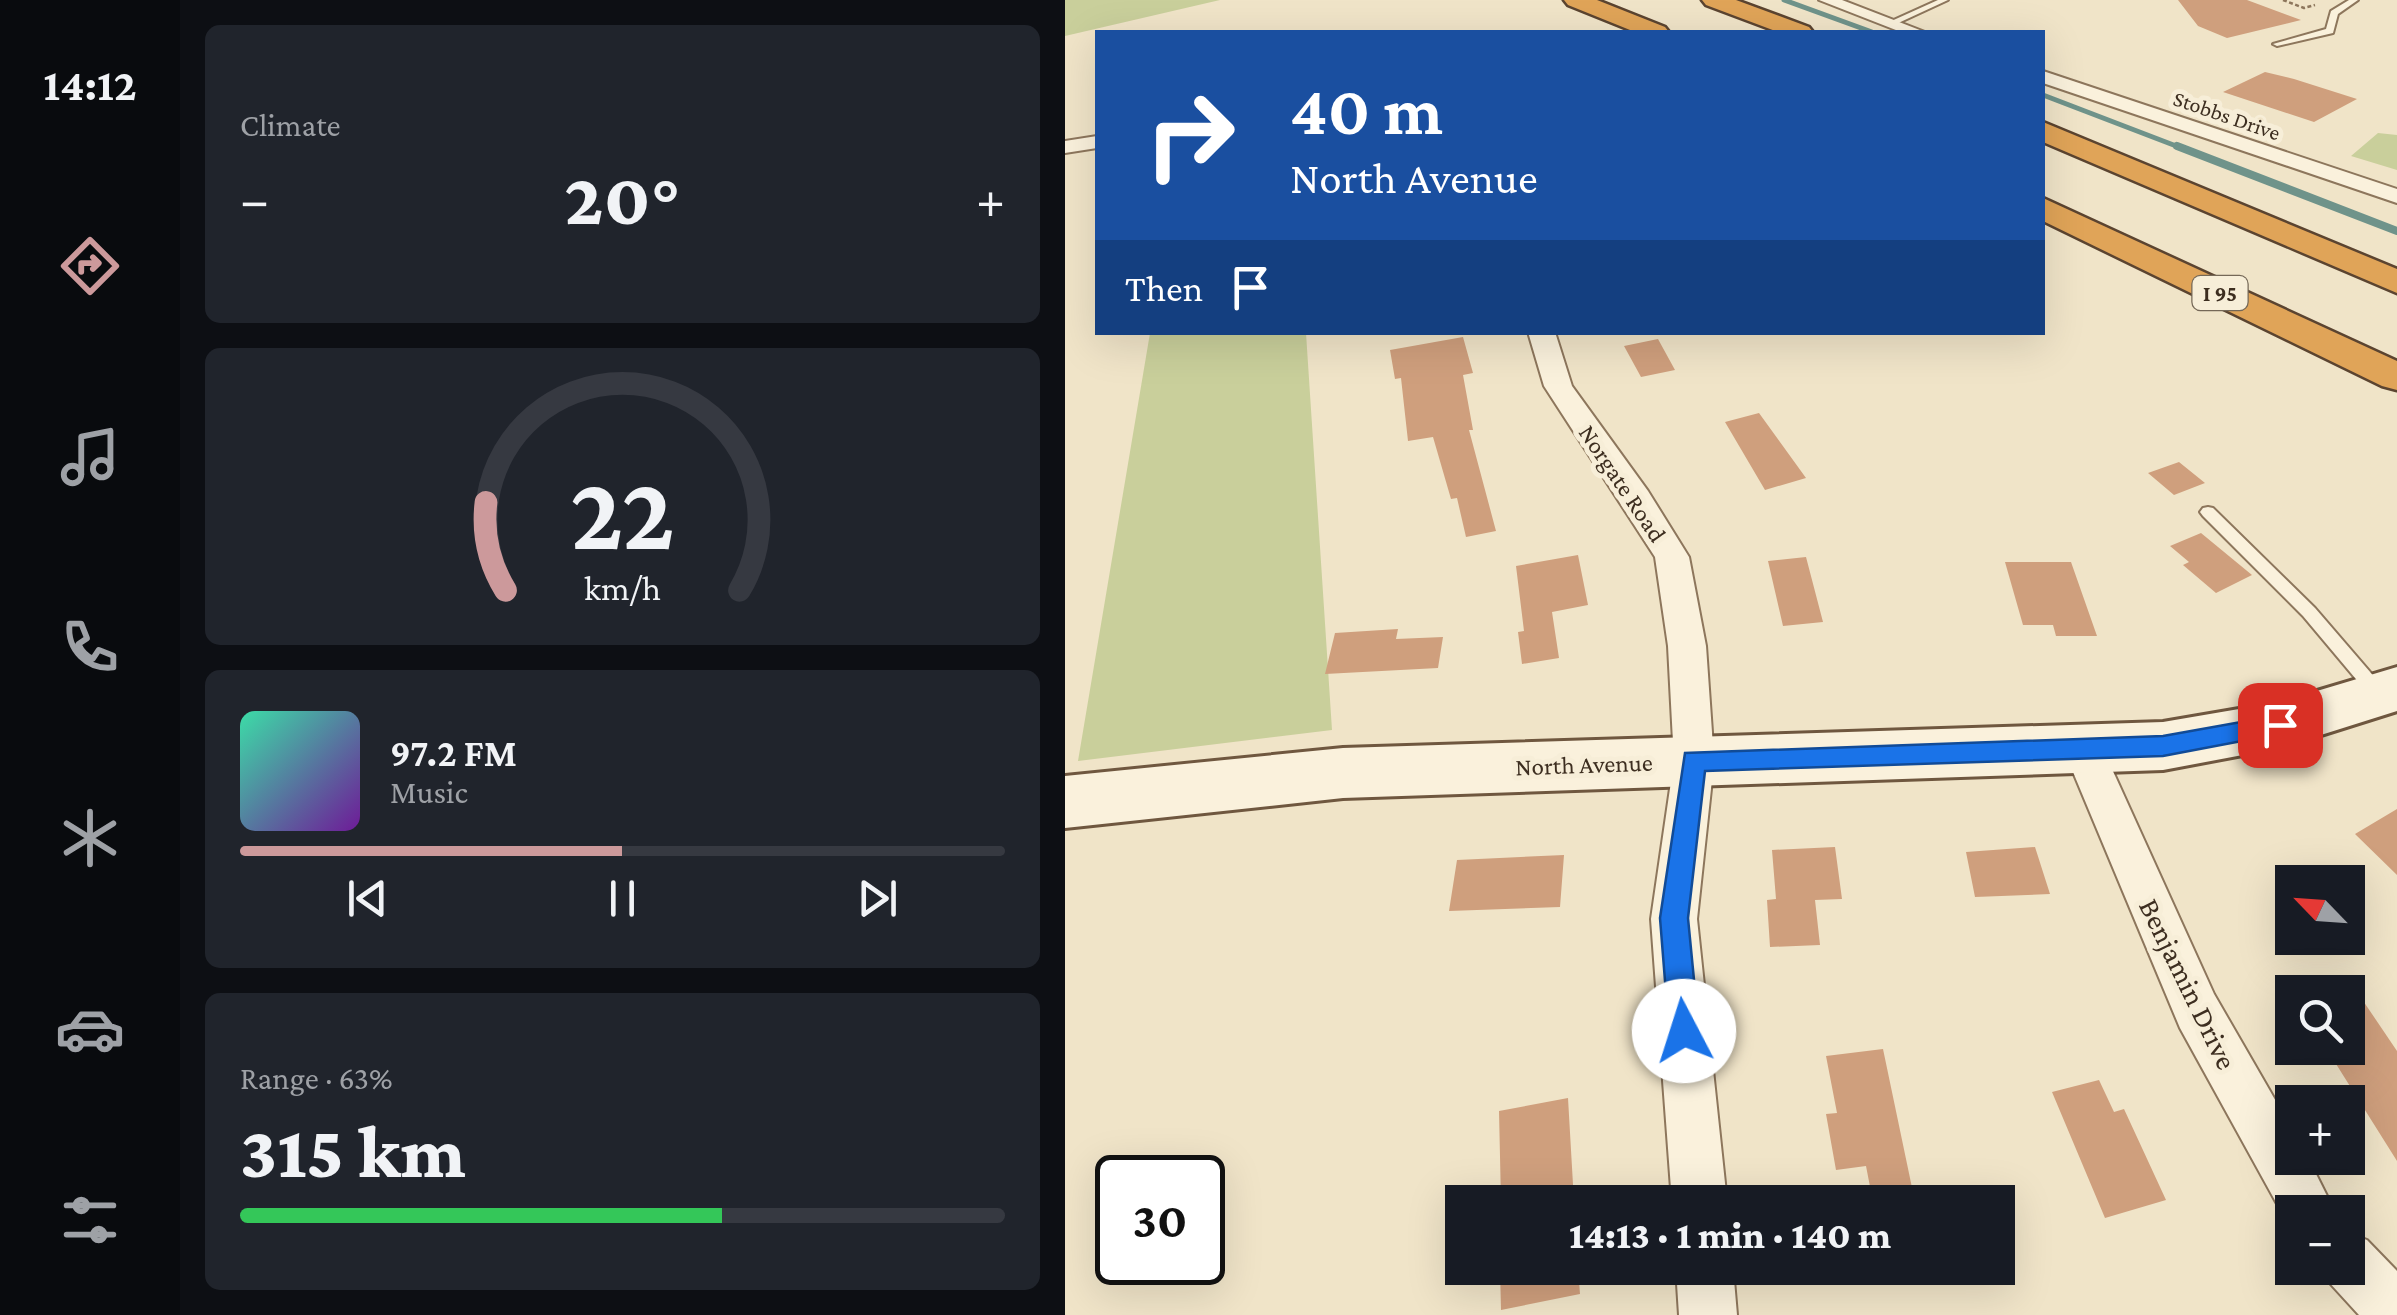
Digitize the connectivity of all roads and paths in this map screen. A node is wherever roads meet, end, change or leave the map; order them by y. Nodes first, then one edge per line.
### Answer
1 (1576, 0) edge
2 (1715, 0) edge
3 (1827, 0) edge
4 (1945, 0) edge
5 (2283, 0) edge
6 (2354, 0) edge
7 (2316, 5) dead end
8 (1891, 23) junction
9 (1651, 30) edge
10 (1795, 30) edge
11 (1911, 30) edge
12 (2277, 44) dead end
13 (2045, 78) edge
14 (2045, 132) edge
15 (1095, 142) edge
16 (1065, 147) edge
17 (2397, 196) edge
18 (2045, 209) edge
19 (2397, 282) edge
20 (1542, 335) edge
21 (2397, 377) edge
22 (2208, 512) dead end
23 (2389, 692) edge
24 (2083, 748) junction
25 (1694, 760) junction
26 (1065, 802) edge
27 (1698, 1185) edge
28 (2299, 1195) edge
29 (2365, 1279) edge
30 (1706, 1285) edge
31 (2397, 1313) edge
32 (1709, 1315) edge

1 - 9 highway
2 - 10 highway
3 - 8 street
4 - 8 lane
5 - 7 path
6 - 12 lane
8 - 11 street
13 - 17 street, Stobbs Drive
14 - 19 highway
15 - 16 street
18 - 21 highway, I 95
20 - 25 street, Norgate Road
22 - 23 lane
23 - 24 main road, North Avenue
24 - 25 main road, North Avenue
24 - 28 street, Benjamin Drive
25 - 26 main road, North Avenue
25 - 27 street, Norgate Road
29 - 31 street
30 - 32 street

